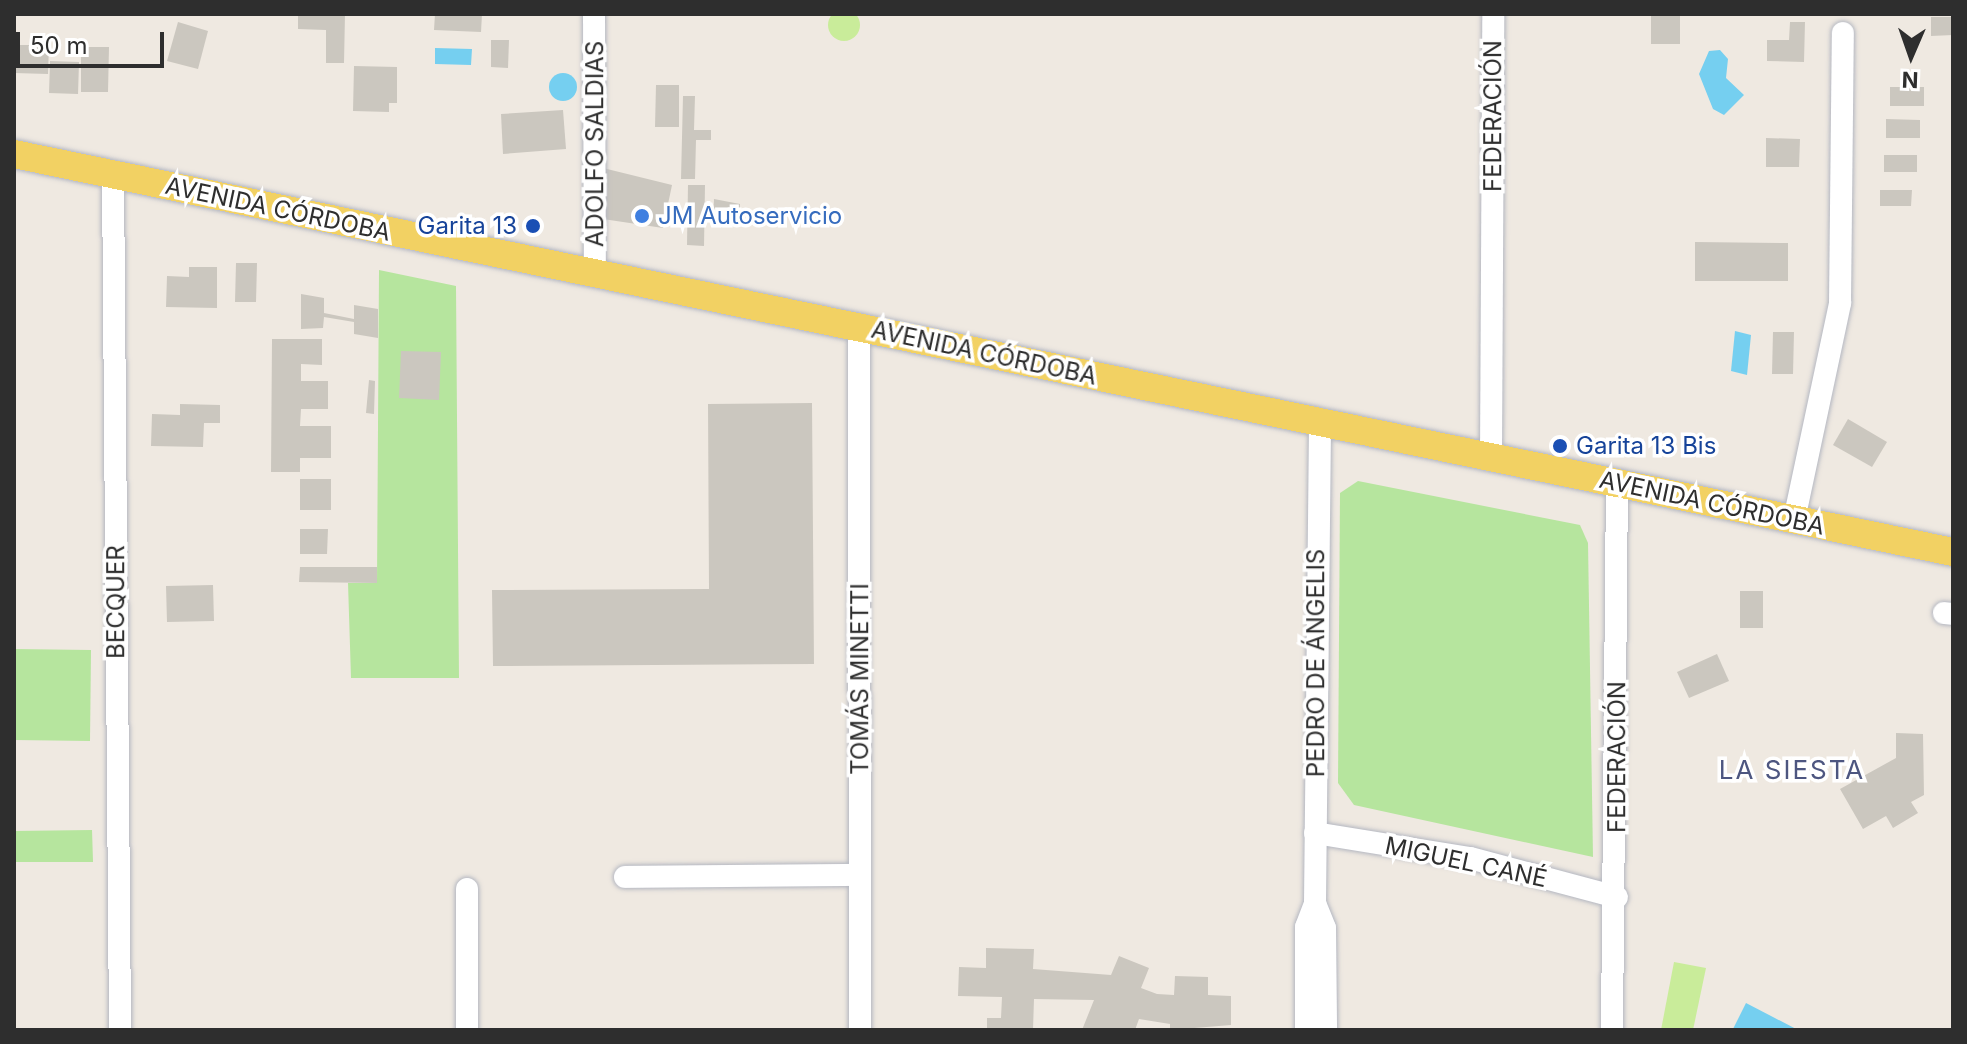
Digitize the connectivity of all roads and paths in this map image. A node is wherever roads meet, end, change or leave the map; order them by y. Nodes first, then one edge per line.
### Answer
1 (594, 14) edge
2 (1493, 14) edge
3 (1843, 33) dead end
4 (14, 154) edge
5 (113, 175) junction
6 (595, 273) junction
7 (859, 328) junction
8 (1320, 422) junction
9 (1491, 457) junction
10 (1617, 483) junction
11 (1794, 520) junction
12 (1953, 552) edge
13 (1315, 833) junction
14 (860, 875) junction
15 (625, 877) dead end
16 (467, 889) dead end
17 (1617, 897) junction
18 (1315, 903) junction
19 (120, 1030) edge
20 (467, 1030) edge
21 (860, 1030) edge
22 (1306, 1030) edge
23 (1326, 1030) edge
24 (1612, 1030) edge

1 - 6 street, ADOLFO SALDIAS
2 - 9 street, FEDERACIÓN
3 - 11 street
4 - 5 main road, AVENIDA CÓRDOBA
5 - 6 main road, AVENIDA CÓRDOBA
5 - 19 street, BECQUER
6 - 7 main road, AVENIDA CÓRDOBA
7 - 8 main road, AVENIDA CÓRDOBA
7 - 14 street, TOMÁS MINETTI
8 - 9 main road, AVENIDA CÓRDOBA
8 - 13 street, PEDRO DE ÁNGELIS
9 - 10 main road, AVENIDA CÓRDOBA
10 - 11 main road, AVENIDA CÓRDOBA
10 - 17 street, FEDERACIÓN
11 - 12 main road, AVENIDA CÓRDOBA
13 - 17 street, MIGUEL CANÉ
13 - 18 street, PEDRO DE ÁNGELIS
14 - 15 street
14 - 21 street, TOMÁS MINETTI
16 - 20 street
17 - 24 street, FEDERACIÓN
18 - 22 street, PEDRO DE ÁNGELIS
18 - 23 street, PEDRO DE ÁNGELIS

